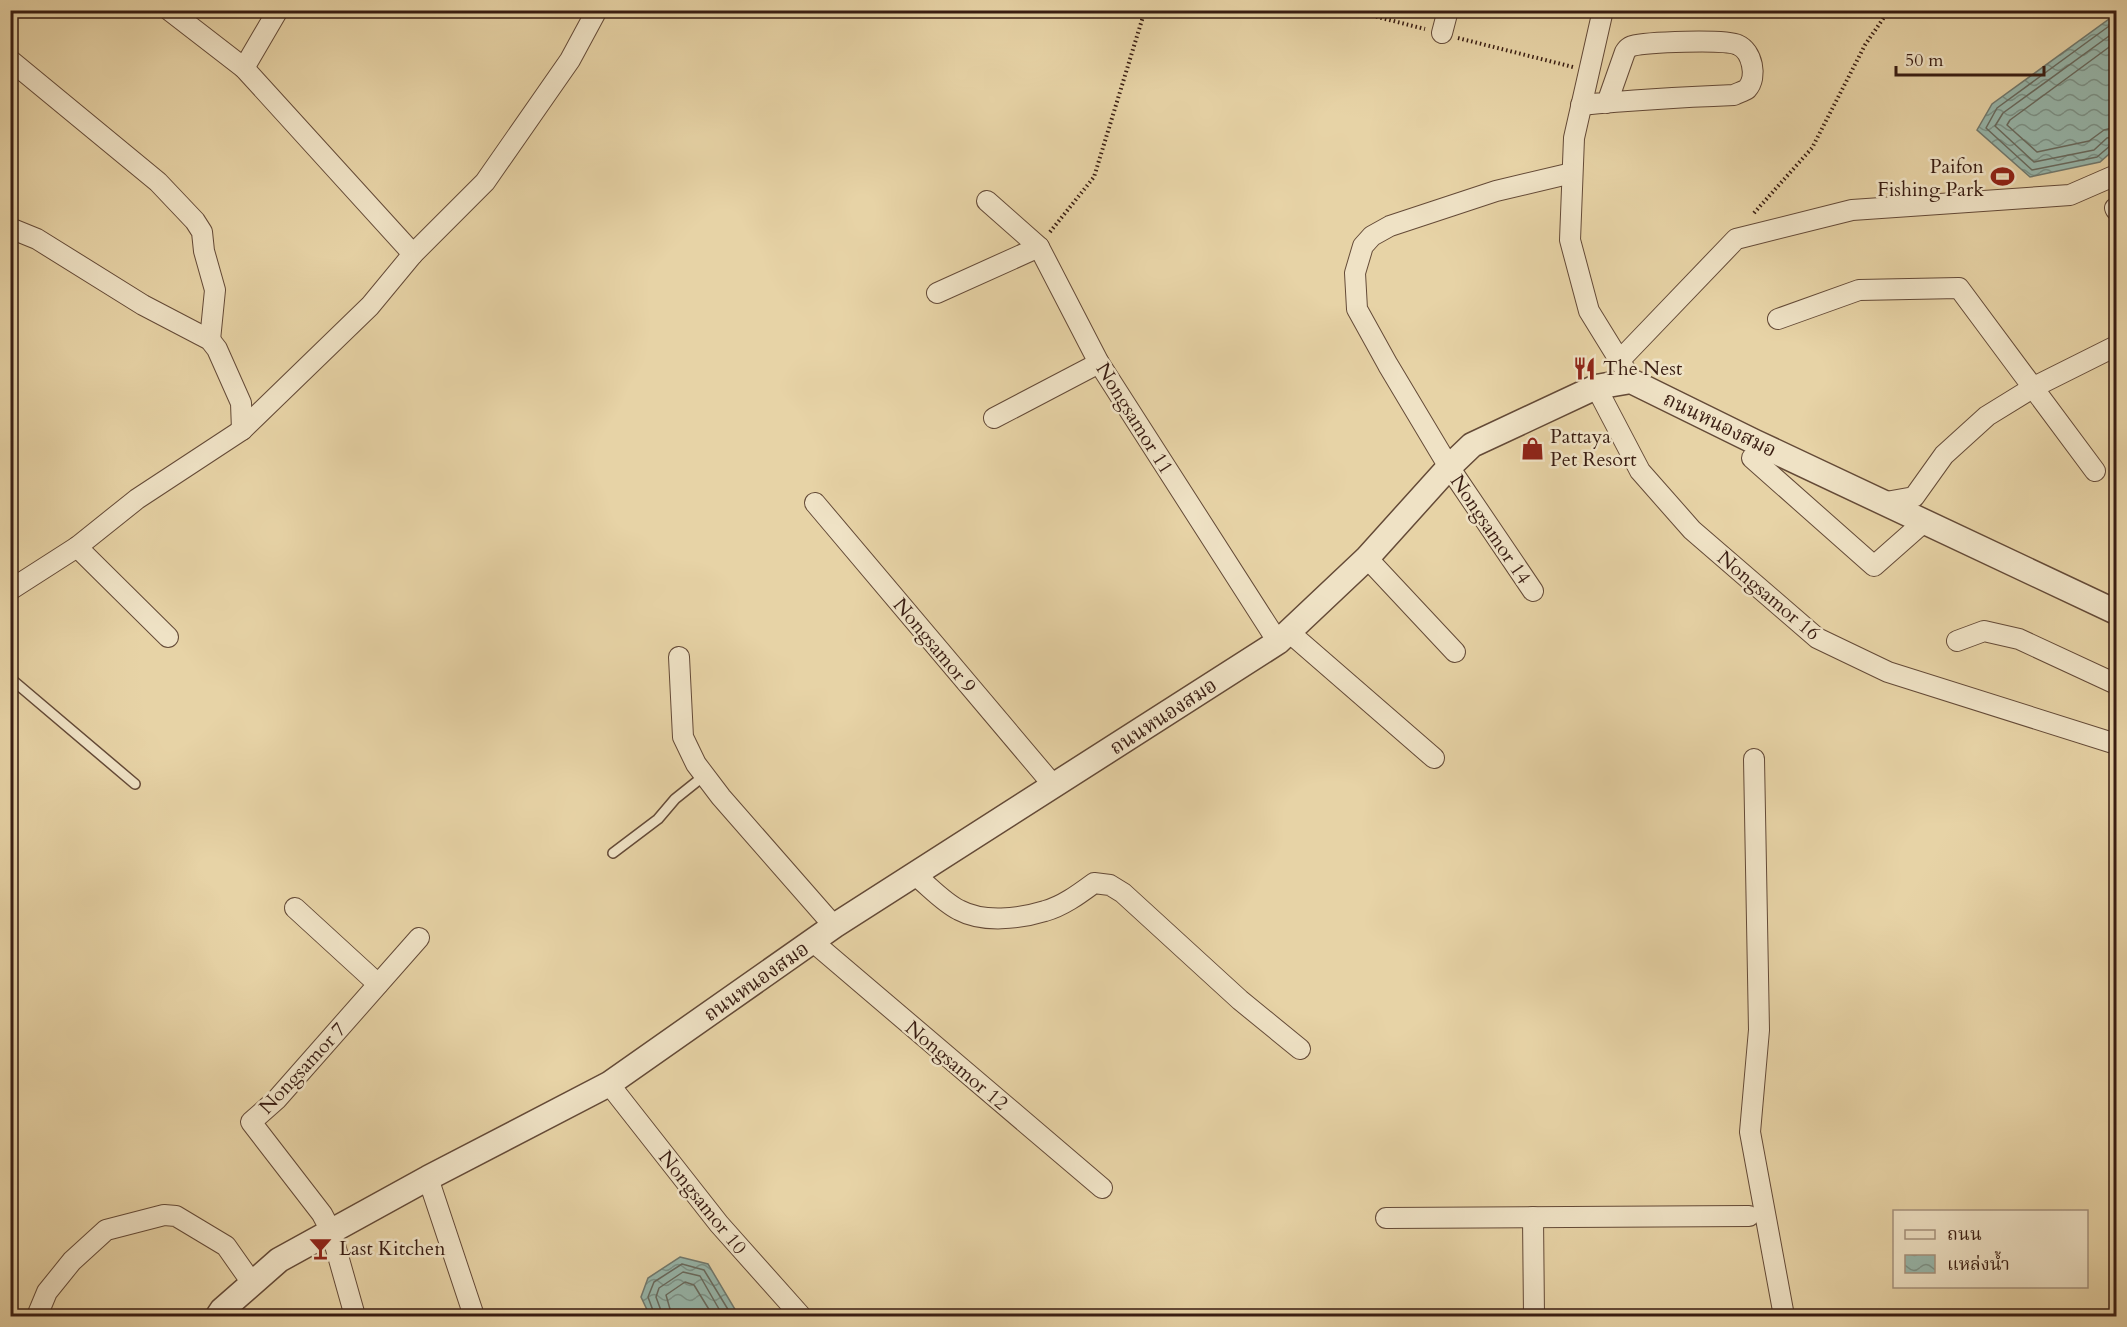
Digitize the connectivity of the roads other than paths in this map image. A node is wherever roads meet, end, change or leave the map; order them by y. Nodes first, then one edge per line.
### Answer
1 (169, 10) edge
2 (278, 10) edge
3 (597, 10) edge
4 (1448, 10) edge
5 (1603, 10) edge
6 (1442, 33) road end
7 (10, 60) edge
8 (244, 68) junction
9 (1607, 103) junction
10 (1581, 105) junction
11 (1572, 173) junction
12 (2116, 176) edge
13 (987, 201) dead end
14 (10, 228) edge
15 (1039, 247) junction
16 (413, 254) junction
17 (937, 293) dead end
18 (1778, 319) dead end
19 (210, 340) junction
20 (2116, 346) edge
21 (1099, 363) junction
22 (1625, 371) junction
23 (1596, 387) junction
24 (2034, 387) junction
25 (994, 418) dead end
26 (242, 430) junction
27 (1752, 458) dead end
28 (1449, 467) junction
29 (2095, 471) dead end
30 (1886, 502) junction
31 (815, 503) dead end
32 (1925, 521) junction
33 (77, 547) junction
34 (1367, 558) junction
35 (10, 590) edge
36 (1533, 591) dead end
37 (2113, 606) edge
38 (168, 637) dead end
39 (1284, 638) junction
40 (1957, 641) dead end
41 (1455, 652) dead end
42 (678, 657) dead end
43 (10, 678) edge
44 (2116, 684) edge
45 (2116, 744) edge
46 (1434, 758) dead end
47 (1754, 759) dead end
48 (705, 775) junction
49 (135, 784) dead end
50 (1054, 786) junction
51 (614, 853) dead end
52 (915, 875) junction
53 (295, 908) dead end
54 (834, 926) junction
55 (419, 938) dead end
56 (812, 941) junction
57 (378, 984) junction
58 (1300, 1049) dead end
59 (609, 1084) junction
60 (428, 1178) junction
61 (1102, 1188) dead end
62 (1749, 1216) dead end
63 (1533, 1217) junction
64 (1386, 1218) dead end
65 (331, 1231) junction
66 (252, 1283) junction
67 (37, 1317) edge
68 (218, 1317) edge
69 (356, 1317) edge
70 (474, 1317) edge
71 (801, 1317) edge
72 (1534, 1317) edge
73 (1784, 1317) edge

1 - 8 street
2 - 8 street
3 - 16 street
4 - 6 street
5 - 10 street
7 - 19 street
8 - 16 street
9 - 9 street
9 - 10 street
10 - 11 street
11 - 22 street
11 - 28 street, Nongsamor 14
12 - 22 street
13 - 15 street, Nongsamor 11
14 - 19 street
15 - 17 street
15 - 21 street, Nongsamor 11
16 - 26 street
18 - 24 street
19 - 26 street
20 - 24 street
21 - 25 street
21 - 39 street, Nongsamor 11
22 - 23 street, ถนนหนองสมอ
22 - 30 street, ถนนหนองสมอ
23 - 28 street, ถนนหนองสมอ
23 - 45 street, Nongsamor 16
24 - 29 street
24 - 30 street
26 - 33 street
27 - 32 street
28 - 34 street, ถนนหนองสมอ
28 - 36 street, Nongsamor 14
30 - 32 street, ถนนหนองสมอ
31 - 50 street, Nongsamor 9
32 - 37 street, ถนนหนองสมอ
33 - 35 street
33 - 38 street
34 - 39 street, ถนนหนองสมอ
34 - 41 street
39 - 46 street, Nongsamor 11
39 - 50 street, ถนนหนองสมอ
40 - 44 street
42 - 48 street
43 - 49 lane
47 - 73 street
48 - 51 lane
48 - 54 street
50 - 52 street, ถนนหนองสมอ
52 - 54 street, ถนนหนองสมอ
52 - 58 street
53 - 57 street
54 - 56 street, ถนนหนองสมอ
55 - 57 street, Nongsamor 7
56 - 59 street, ถนนหนองสมอ
56 - 61 street, Nongsamor 12
57 - 65 street, Nongsamor 7
59 - 60 street, ถนนหนองสมอ
59 - 71 street, Nongsamor 10
60 - 65 street, ถนนหนองสมอ
60 - 70 street
62 - 63 street
63 - 64 street
63 - 72 street
65 - 66 street, ถนนหนองสมอ
65 - 69 street
66 - 67 street
66 - 68 street, ถนนหนองสมอ

